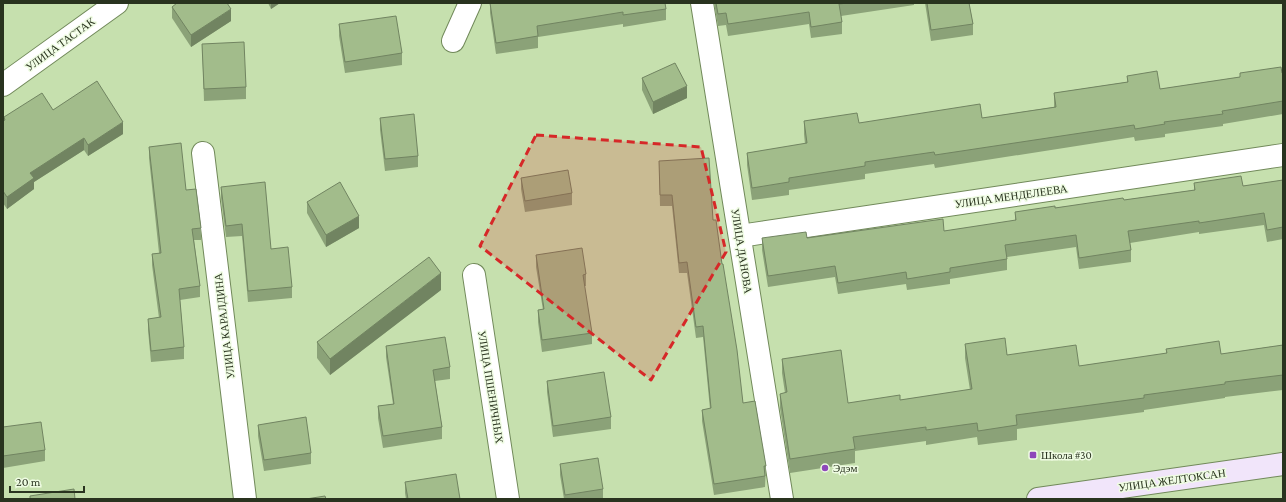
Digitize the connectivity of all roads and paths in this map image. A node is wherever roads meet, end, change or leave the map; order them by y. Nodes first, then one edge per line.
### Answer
1 (117, 3) edge
2 (470, 3) edge
3 (702, 3) edge
4 (453, 41) dead end
5 (3, 85) edge
6 (203, 153) dead end
7 (1283, 155) edge
8 (740, 236) junction
9 (474, 275) dead end
10 (1283, 464) edge
11 (245, 499) edge
12 (508, 499) edge
13 (782, 499) edge
14 (1038, 499) edge

1 - 5 street, УЛИЦА ТАСТАК
2 - 4 street
3 - 8 street, УЛИЦА ДАНОВА
6 - 11 street, УЛИЦА КАРАЛДИНА
7 - 8 street, УЛИЦА МЕНДЕЛЕЕВА
8 - 13 street, УЛИЦА ДАНОВА
9 - 12 street, УЛИЦА ПШЕНИЧНЫХ
10 - 14 main road, УЛИЦА ЖЕЛТОКСАН

